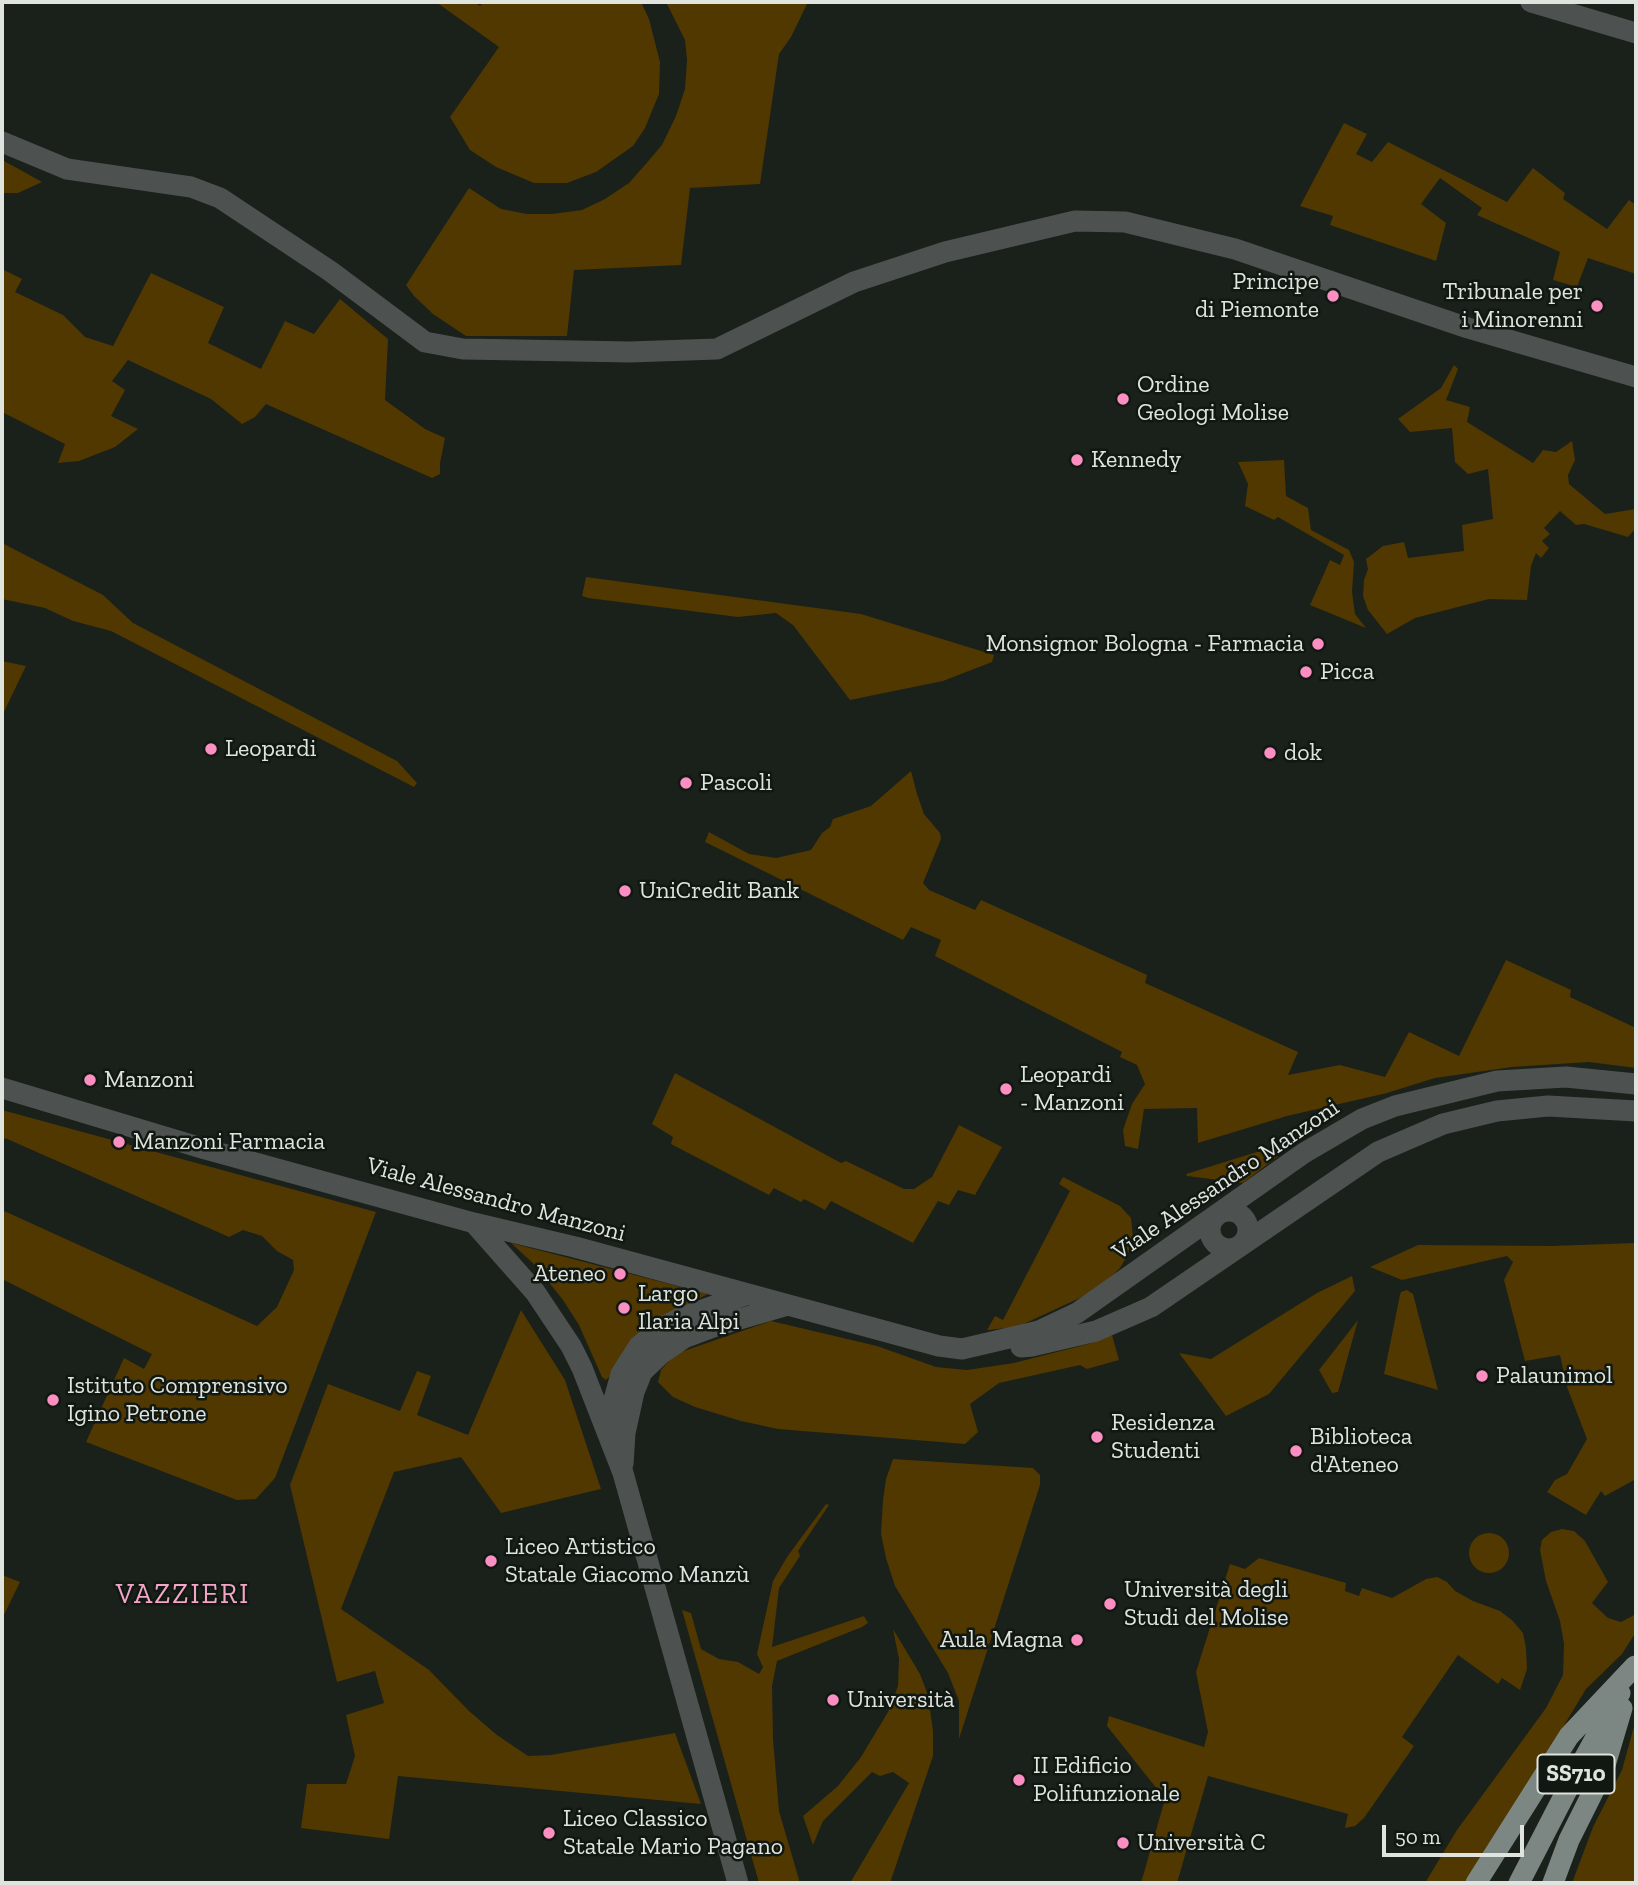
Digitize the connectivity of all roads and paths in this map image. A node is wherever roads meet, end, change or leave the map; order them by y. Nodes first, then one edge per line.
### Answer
1 (1531, 2) edge
2 (1636, 33) edge
3 (2, 142) edge
4 (1636, 377) edge
5 (1636, 1084) edge
6 (2, 1088) edge
7 (1636, 1111) edge
8 (1218, 1214) junction
9 (474, 1223) junction
10 (1240, 1246) junction
11 (748, 1294) junction
12 (788, 1305) junction
13 (980, 1347) junction
14 (606, 1429) junction
15 (622, 1473) junction
16 (1636, 1665) edge
17 (738, 1883) edge
18 (1476, 1883) edge
19 (1519, 1883) edge
20 (1553, 1883) edge

1 - 2 street
3 - 4 street
5 - 8 street, Viale Alessandro Manzoni
6 - 9 street, Viale Alessandro Manzoni
7 - 10 street, Viale Alessandro Manzoni
8 - 10 street
8 - 13 street, Viale Alessandro Manzoni
9 - 11 street, Viale Alessandro Manzoni
9 - 14 street
10 - 13 street, Viale Alessandro Manzoni
11 - 12 street, Viale Alessandro Manzoni
11 - 14 street
12 - 13 street, Viale Alessandro Manzoni
12 - 15 street
14 - 15 street
15 - 17 street
16 - 18 main road
16 - 19 main road, SS710
16 - 20 main road

